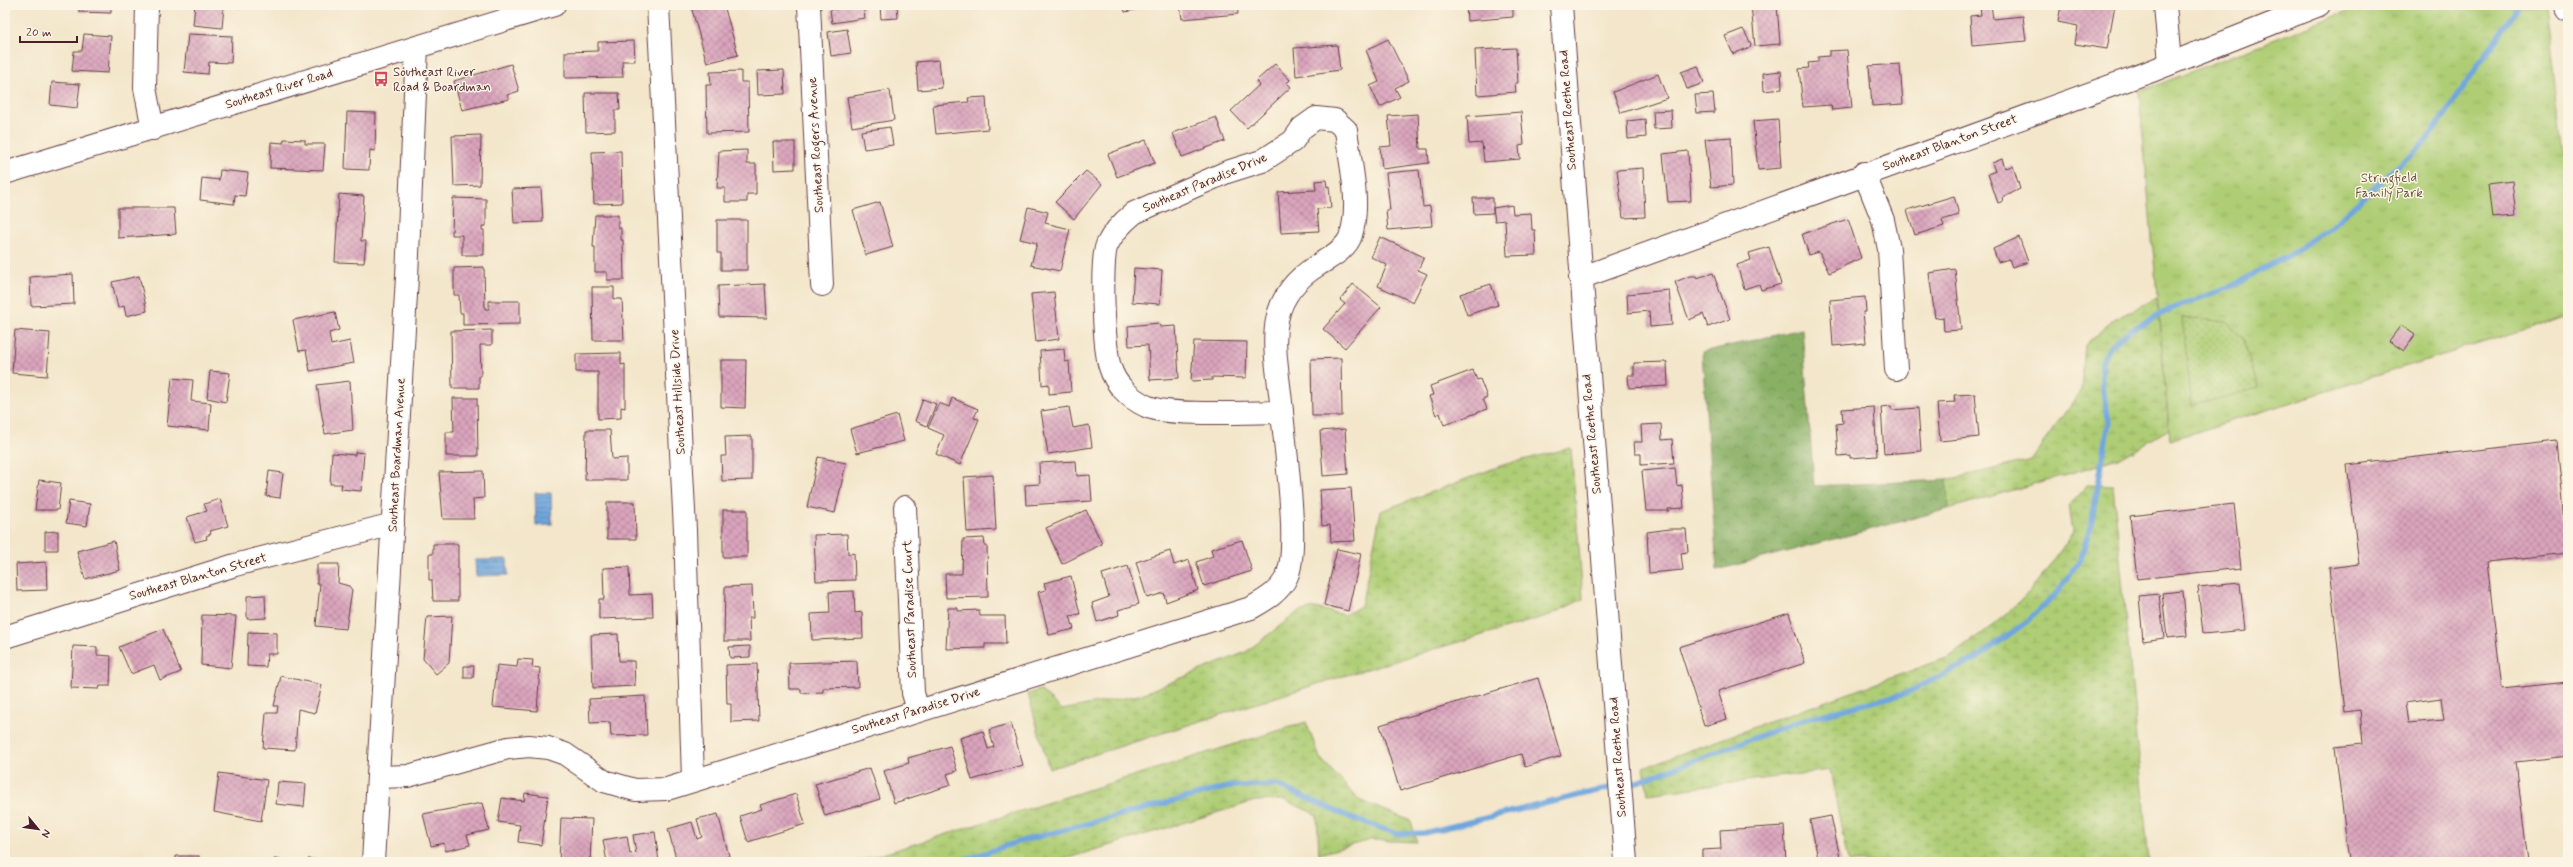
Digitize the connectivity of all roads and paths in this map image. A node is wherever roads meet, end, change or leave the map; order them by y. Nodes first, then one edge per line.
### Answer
1 (147, 5) edge
2 (554, 5) edge
3 (658, 5) edge
4 (809, 5) edge
5 (1561, 5) edge
6 (2165, 5) edge
7 (2319, 5) edge
8 (2568, 5) edge
9 (2568, 10) edge
10 (416, 47) junction
11 (2170, 63) junction
12 (153, 129) junction
13 (5, 173) edge
14 (1864, 173) junction
15 (1580, 278) junction
16 (822, 285) dead end
17 (1896, 369) dead end
18 (1282, 412) junction
19 (905, 507) dead end
20 (393, 524) junction
21 (5, 637) edge
22 (918, 710) junction
23 (379, 777) junction
24 (693, 779) junction
25 (374, 862) edge
26 (1626, 862) edge

1 - 12 street
2 - 10 street, Southeast River Road
3 - 24 street, Southeast Hillside Drive
4 - 16 street, Southeast Rogers Avenue
5 - 15 street, Southeast Roethe Road
6 - 11 street
7 - 11 street, Southeast Blanton Street
8 - 9 street
10 - 12 street, Southeast River Road
10 - 20 street, Southeast Boardman Avenue
11 - 14 street, Southeast Blanton Street
12 - 13 street, Southeast River Road
14 - 15 street, Southeast Blanton Street
14 - 17 street
15 - 26 street, Southeast Roethe Road
18 - 18 street, Southeast Paradise Drive
18 - 22 street, Southeast Paradise Drive
19 - 22 street, Southeast Paradise Court
20 - 21 street, Southeast Blanton Street
20 - 23 street, Southeast Boardman Avenue
22 - 24 street, Southeast Paradise Drive
23 - 24 street, Southeast Paradise Drive
23 - 25 street, Southeast Boardman Avenue

